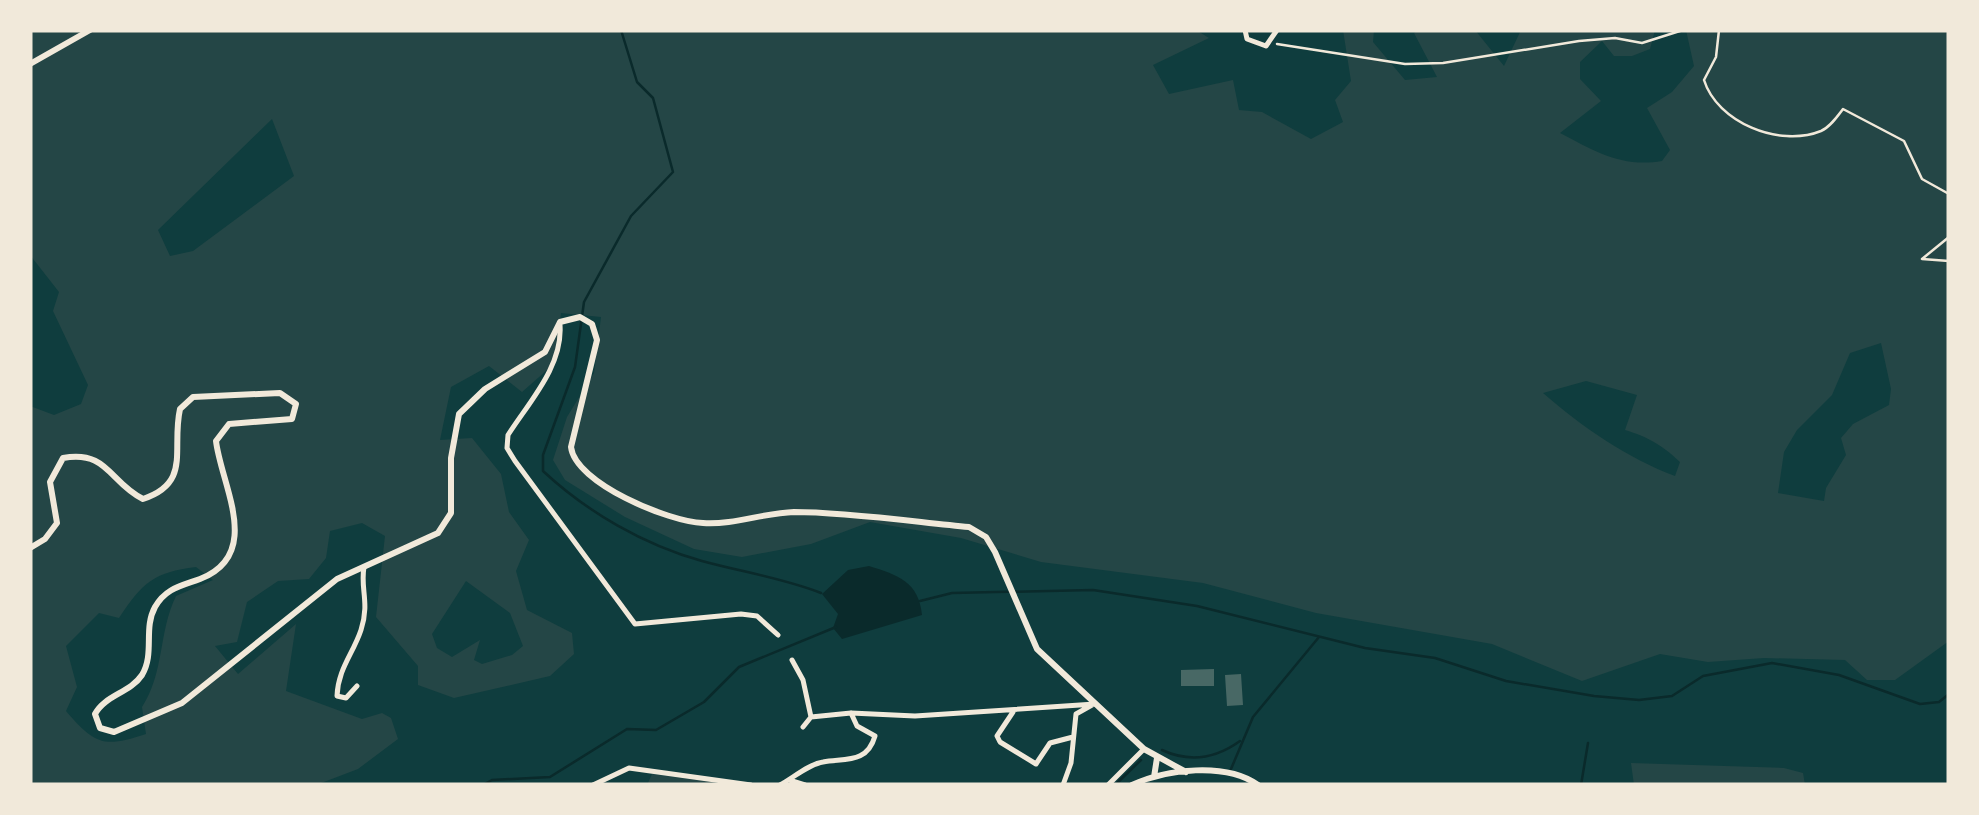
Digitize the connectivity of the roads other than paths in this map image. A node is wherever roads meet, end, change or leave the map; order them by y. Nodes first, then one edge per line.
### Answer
1 (90, 30) edge
2 (1244, 30) edge
3 (1277, 30) edge
4 (30, 64) edge
5 (560, 322) junction
6 (30, 548) edge
7 (377, 558) junction
8 (778, 635) dead end
9 (792, 660) dead end
10 (357, 686) dead end
11 (1095, 704) junction
12 (1013, 711) junction
13 (851, 713) junction
14 (811, 717) junction
15 (803, 727) dead end
16 (1073, 737) junction
17 (1144, 749) junction
18 (1157, 758) junction
19 (1186, 772) junction
20 (1154, 778) junction
21 (789, 780) junction
22 (593, 785) edge
23 (751, 785) edge
24 (780, 785) edge
25 (804, 785) edge
26 (1062, 785) edge
27 (1108, 785) edge
28 (1132, 785) edge
29 (1258, 785) edge

1 - 4 main road
2 - 3 street
5 - 7 main road
5 - 8 street
5 - 11 main road
6 - 7 main road
7 - 10 street
9 - 14 street
11 - 12 street
11 - 16 street
11 - 17 main road
12 - 13 street
12 - 16 street
13 - 14 street
13 - 21 street
14 - 15 street
16 - 26 street
17 - 18 main road
17 - 27 street
18 - 19 main road
18 - 20 main road
19 - 20 main road
19 - 29 main road
20 - 28 main road
21 - 24 street
21 - 25 street
22 - 23 street

